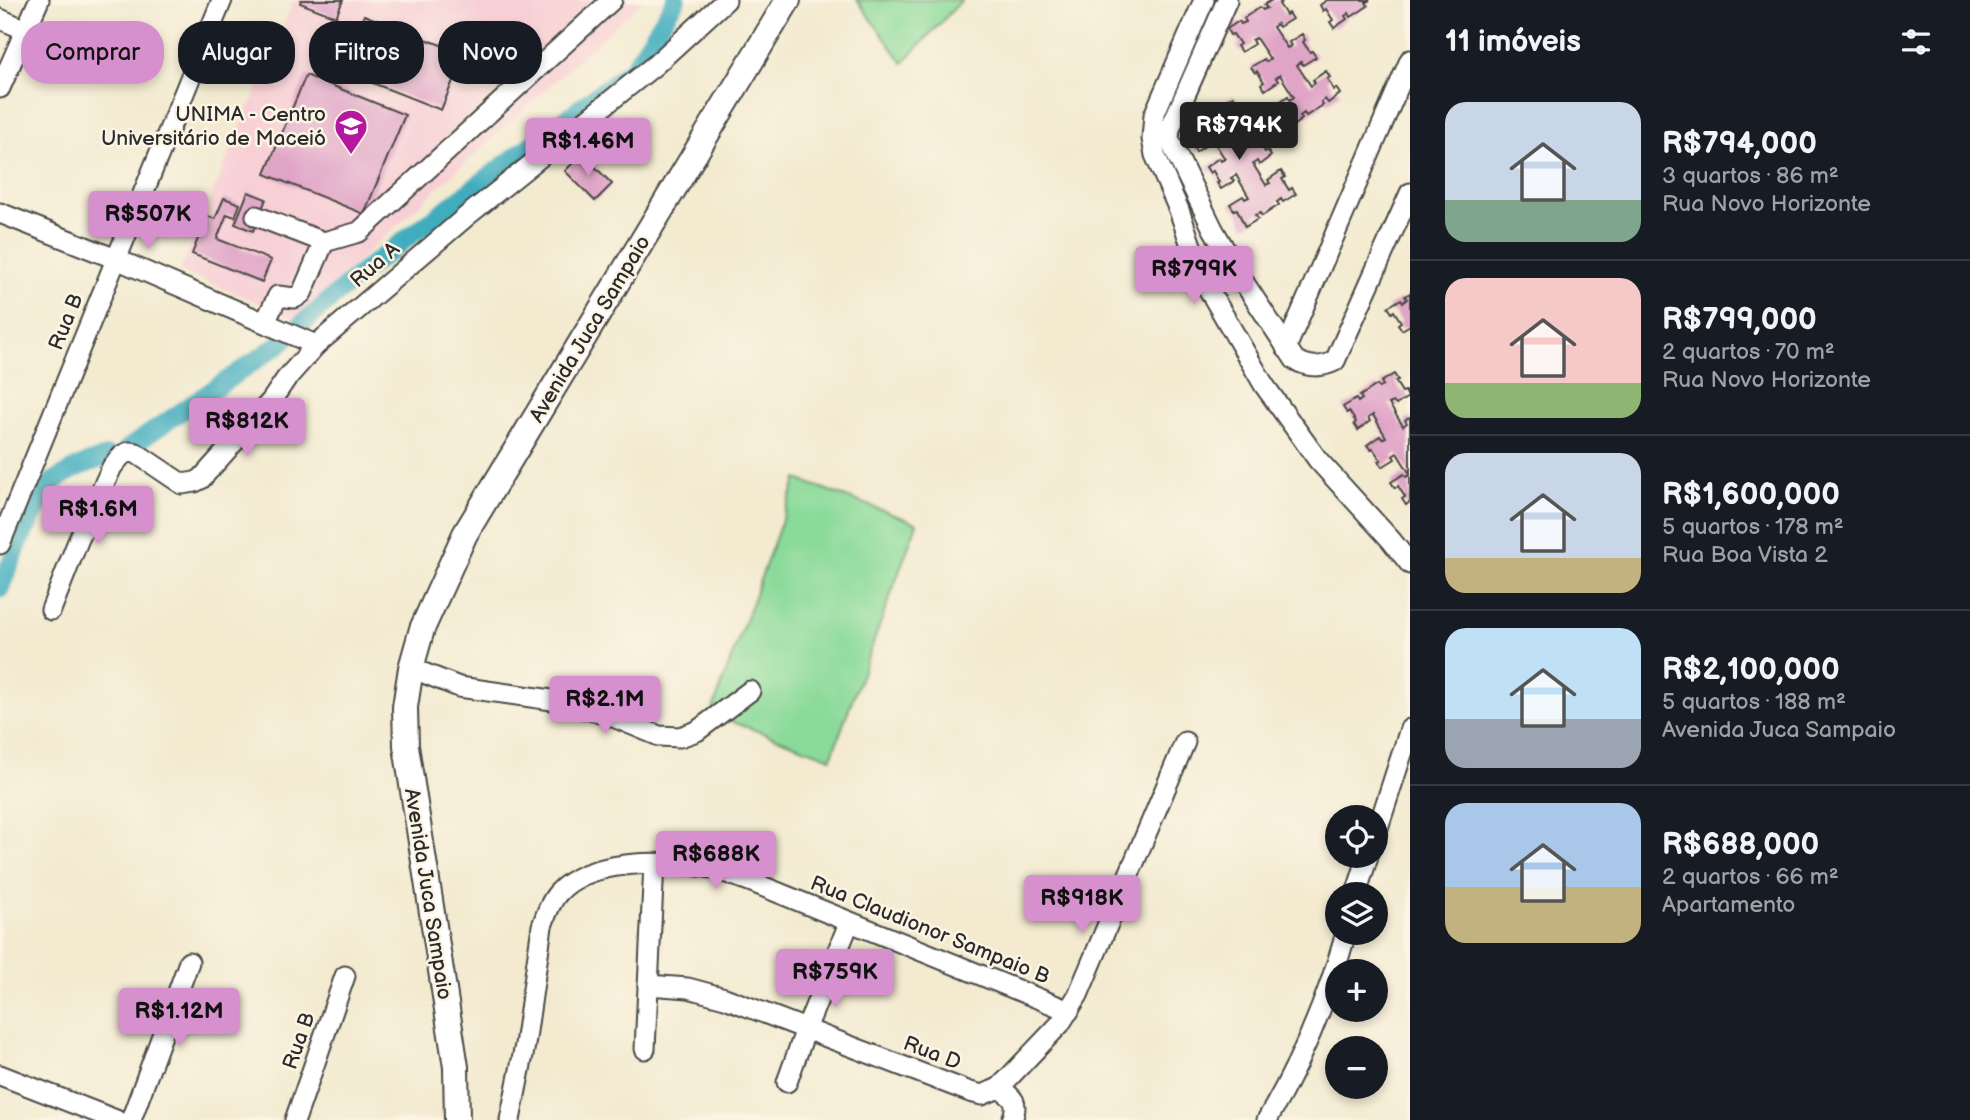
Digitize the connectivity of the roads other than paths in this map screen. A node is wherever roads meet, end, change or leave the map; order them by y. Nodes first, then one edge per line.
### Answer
1 (39, 0) edge
2 (222, 0) edge
3 (612, 0) edge
4 (726, 0) edge
5 (788, 0) edge
6 (1204, 0) edge
7 (1227, 0) edge
8 (0, 19) edge
9 (30, 21) edge
10 (21, 28) edge
11 (21, 41) edge
12 (1410, 60) edge
13 (0, 88) edge
14 (1410, 193) edge
15 (0, 213) edge
16 (256, 216) dead end
17 (324, 242) junction
18 (116, 259) junction
19 (272, 325) junction
20 (310, 342) junction
21 (1286, 348) junction
22 (0, 544) edge
23 (1410, 564) edge
24 (51, 610) dead end
25 (411, 667) junction
26 (750, 691) dead end
27 (1410, 729) edge
28 (1185, 742) dead end
29 (1385, 805) edge
30 (654, 864) junction
31 (849, 923) junction
32 (1343, 945) edge
33 (189, 962) dead end
34 (345, 976) dead end
35 (648, 985) junction
36 (1069, 1011) junction
37 (806, 1029) junction
38 (645, 1049) dead end
39 (0, 1075) edge
40 (787, 1082) dead end
41 (999, 1088) junction
42 (116, 1120) edge
43 (131, 1120) edge
44 (295, 1120) edge
45 (457, 1120) edge
46 (510, 1120) edge
47 (1012, 1120) edge
48 (1267, 1120) edge

1 - 9 street
2 - 18 street, Rua B
3 - 17 street
4 - 20 street, Rua A
5 - 25 main road, Avenida Juca Sampaio
6 - 23 street
7 - 21 street
8 - 10 street
11 - 13 street
12 - 21 street
14 - 21 street
15 - 18 street
16 - 17 street
17 - 19 street
18 - 19 street
18 - 22 street, Rua B
19 - 20 street
20 - 24 street, Rua A
25 - 26 street
25 - 45 main road, Avenida Juca Sampaio
27 - 29 street
28 - 36 street
30 - 31 street, Rua Claudionor Sampaio B
30 - 35 street
30 - 46 street, Rua Claudionor Sampaio B
31 - 36 street, Rua Claudionor Sampaio B
31 - 37 street
32 - 48 street
33 - 43 street
34 - 44 street, Rua B
35 - 37 street, Rua D
35 - 38 street
36 - 41 street
37 - 40 street
37 - 41 street, Rua D
39 - 42 street
41 - 47 street

